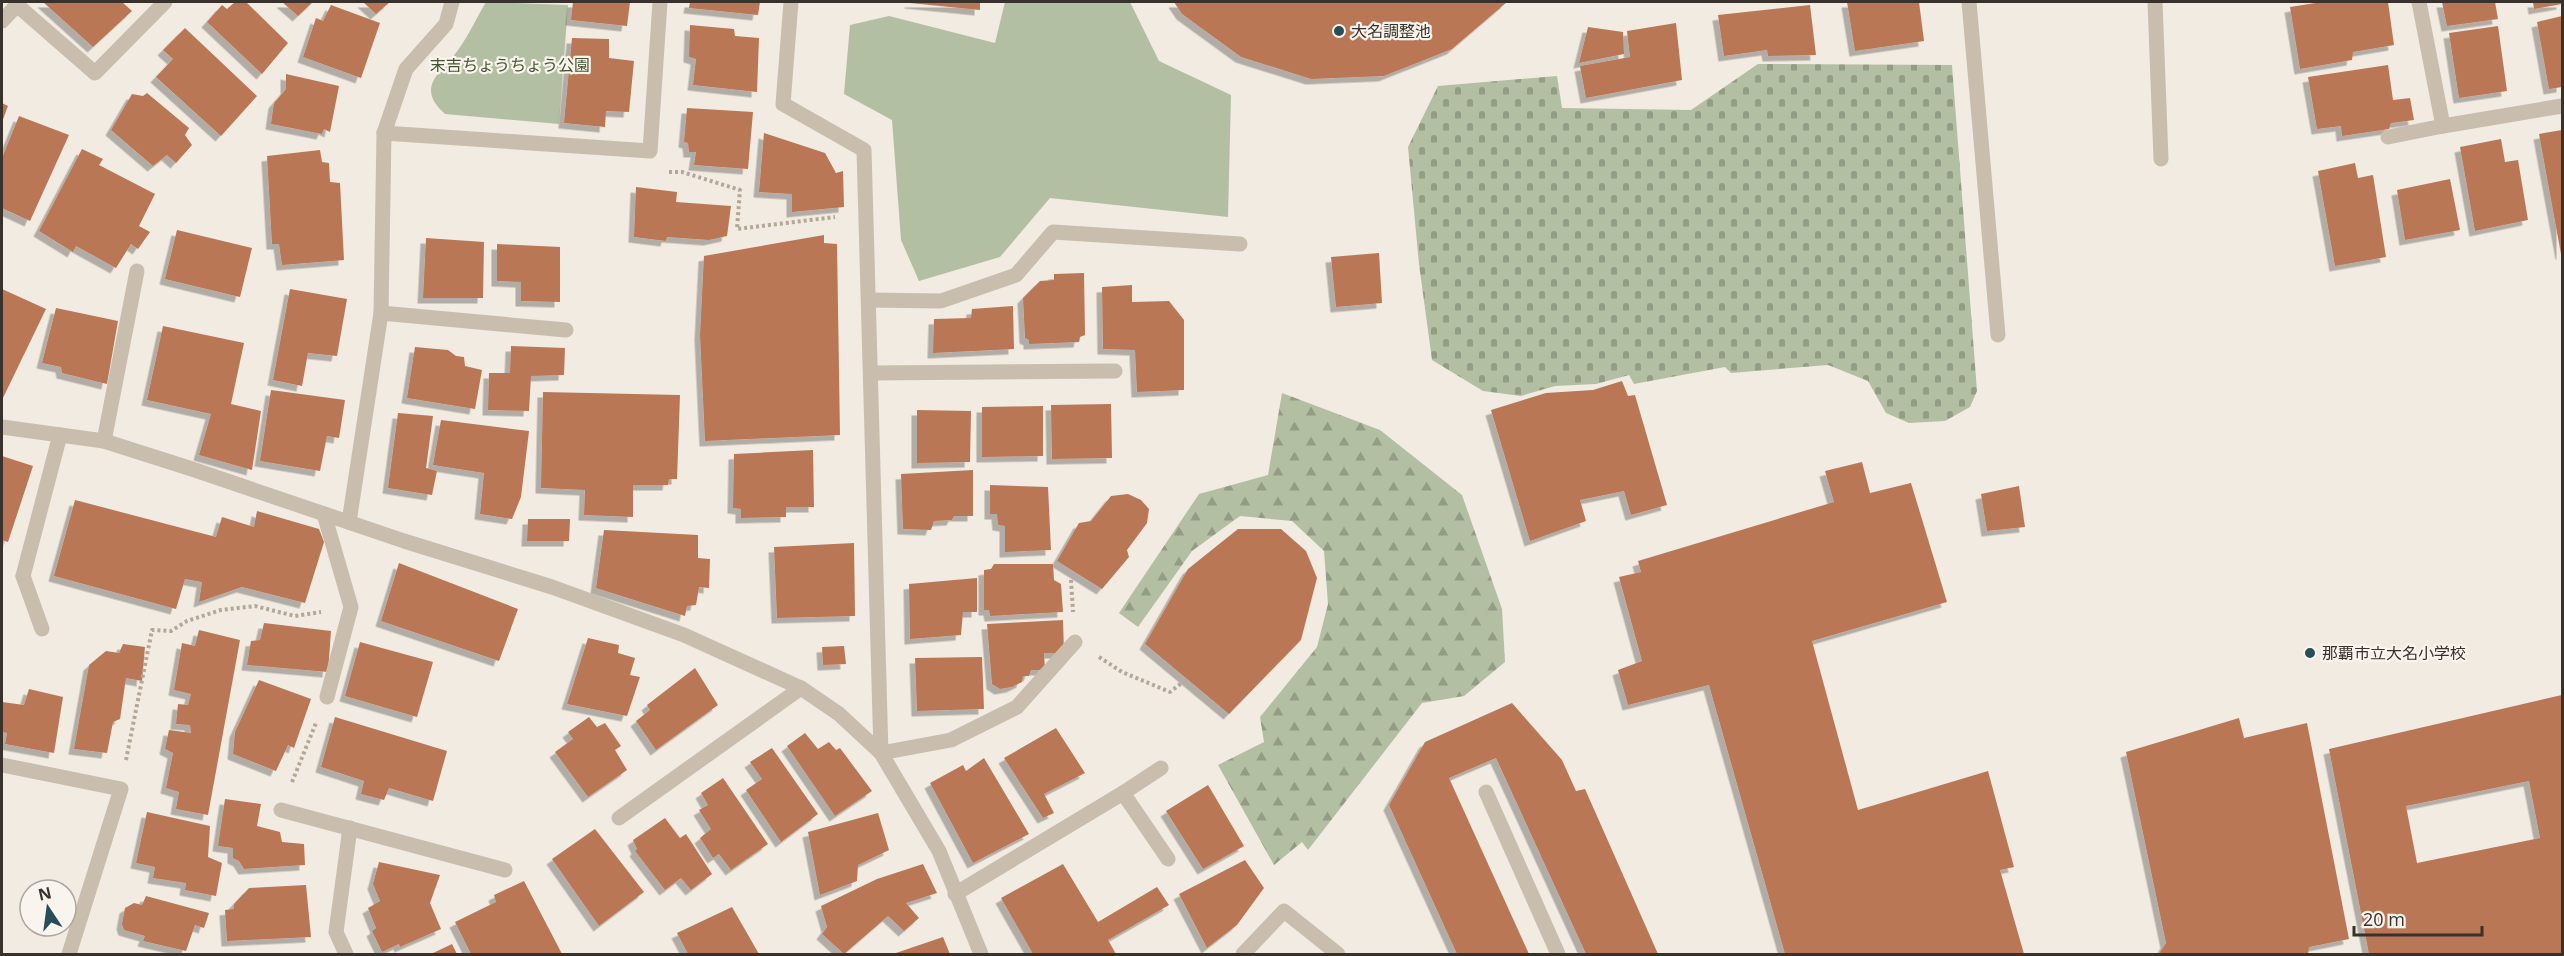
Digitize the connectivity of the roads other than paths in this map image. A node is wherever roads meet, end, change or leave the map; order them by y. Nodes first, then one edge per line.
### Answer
1 (165, 2) edge
2 (452, 2) edge
3 (660, 2) edge
4 (791, 2) edge
5 (1969, 2) edge
6 (2155, 2) edge
7 (2419, 2) edge
8 (2, 21) edge
9 (2562, 106) edge
10 (2443, 126) junction
11 (384, 133) junction
12 (2388, 136) dead end
13 (2162, 159) dead end
14 (1240, 244) dead end
15 (137, 271) dead end
16 (869, 300) junction
17 (381, 313) junction
18 (566, 330) dead end
19 (1998, 335) dead end
20 (1115, 371) dead end
21 (871, 373) junction
22 (2, 427) edge
23 (60, 435) junction
24 (104, 441) junction
25 (324, 514) junction
26 (349, 522) junction
27 (42, 628) dead end
28 (1075, 642) road end
29 (801, 688) junction
30 (327, 697) road end
31 (881, 753) junction
32 (2, 765) edge
33 (1161, 768) dead end
34 (1486, 792) dead end
35 (1123, 793) junction
36 (281, 810) road end
37 (619, 818) dead end
38 (350, 828) junction
39 (1168, 859) dead end
40 (505, 870) dead end
41 (955, 894) junction
42 (69, 954) edge
43 (346, 954) edge
44 (981, 954) edge
45 (1243, 954) edge
46 (1338, 954) edge
47 (1558, 954) edge

1 - 8 street
2 - 11 street
3 - 11 street
4 - 16 street
5 - 19 street
6 - 13 street
7 - 10 street
9 - 10 street
10 - 12 street
11 - 17 street
14 - 16 street
15 - 24 street
16 - 21 street
17 - 18 street
17 - 26 street
20 - 21 street
21 - 31 street
22 - 23 street
23 - 24 street
23 - 27 street
24 - 25 street
25 - 26 street
25 - 30 street
26 - 29 street
28 - 31 street
29 - 31 street
29 - 37 street
31 - 41 street
32 - 42 street
33 - 35 street
34 - 47 street
35 - 39 street
35 - 41 street
36 - 38 street
38 - 40 street
38 - 43 street
41 - 44 street
45 - 46 street

